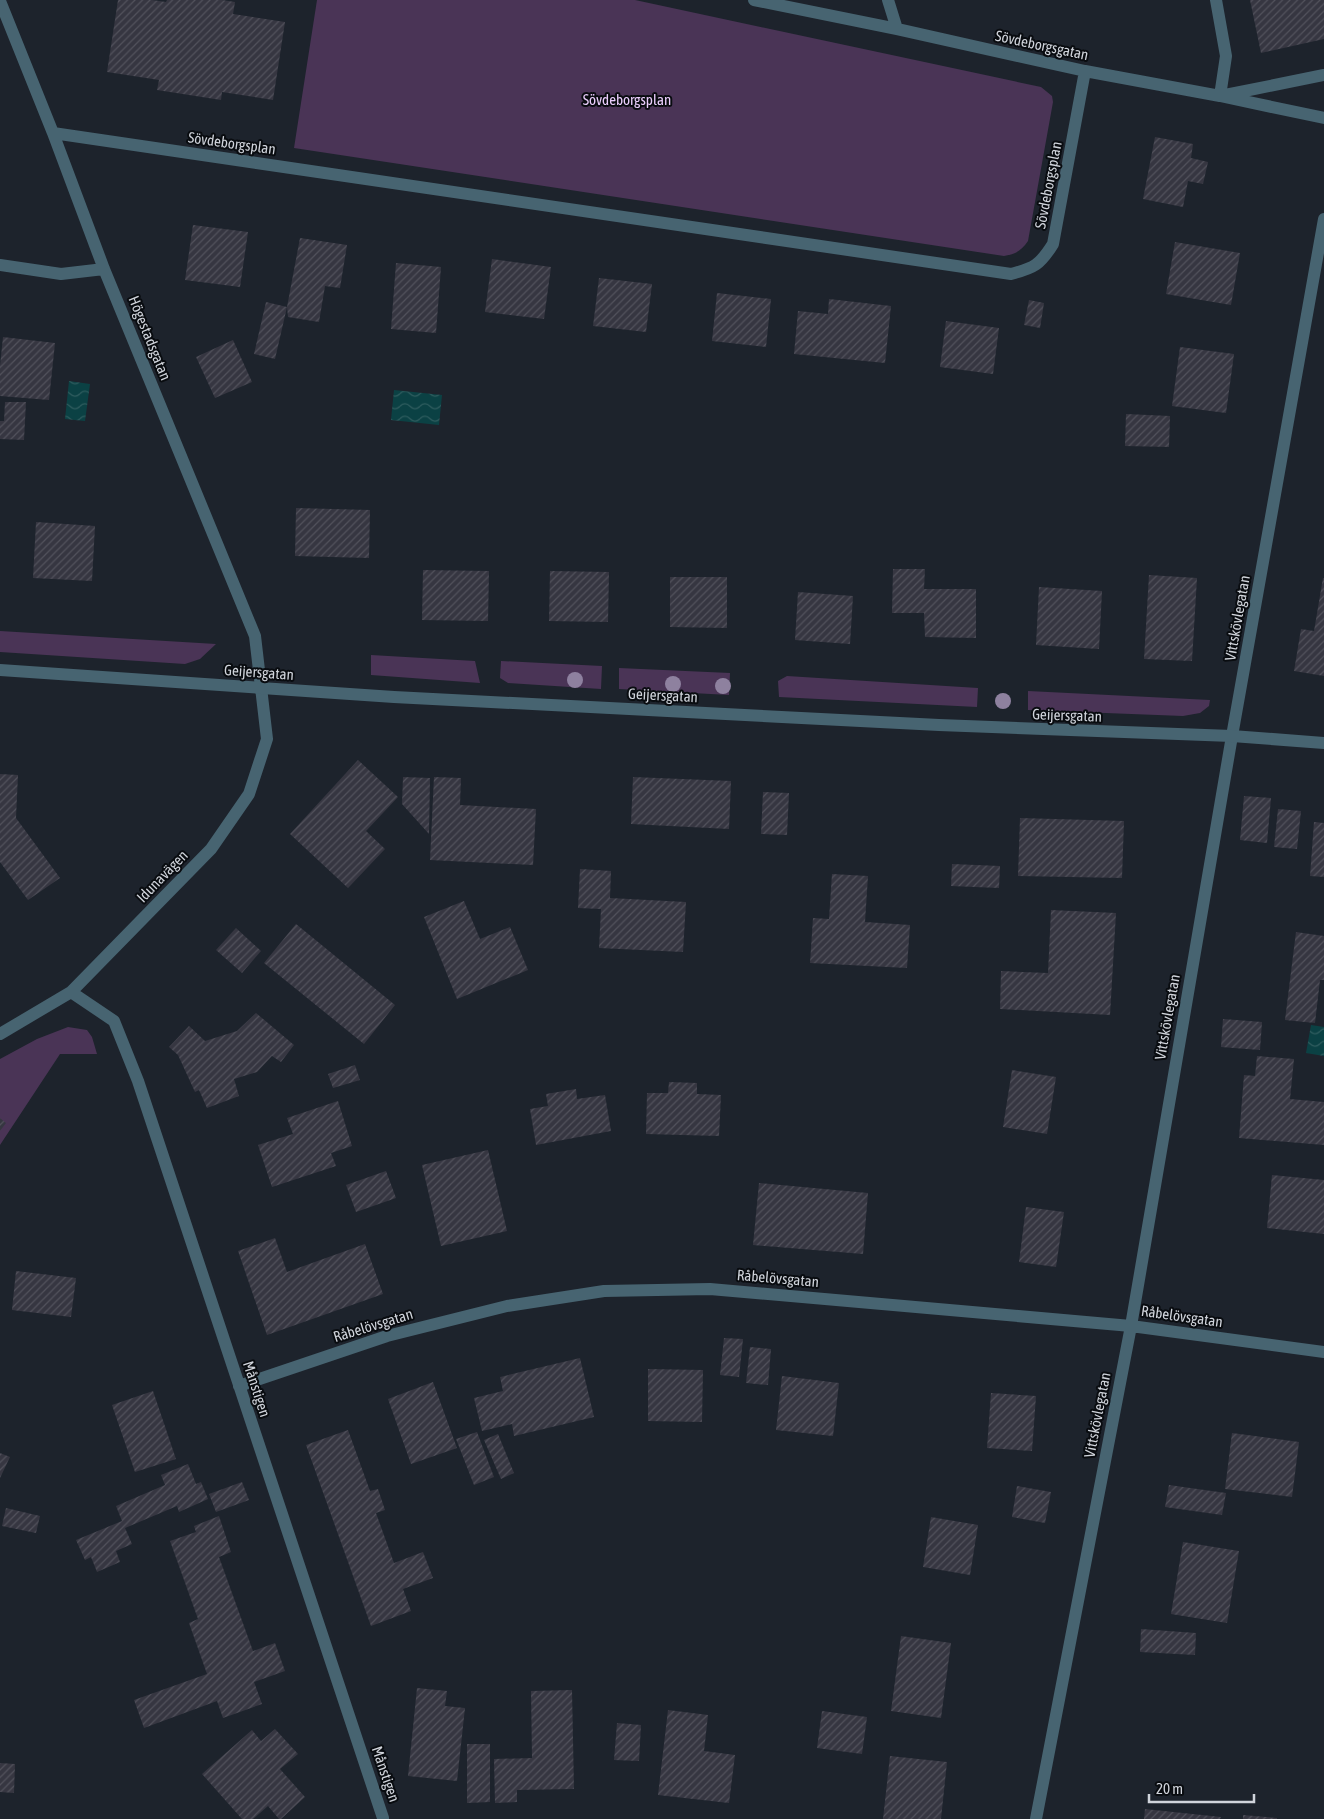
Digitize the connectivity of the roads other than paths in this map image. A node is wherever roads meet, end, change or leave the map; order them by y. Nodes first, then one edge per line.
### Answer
1 (754, 0) edge
2 (888, 0) edge
3 (1216, 0) edge
4 (0, 1) edge
5 (897, 30) junction
6 (1085, 71) junction
7 (1324, 75) edge
8 (1220, 96) junction
9 (1324, 118) edge
10 (53, 133) junction
11 (1324, 219) edge
12 (0, 265) edge
13 (104, 269) junction
14 (0, 670) edge
15 (261, 688) junction
16 (1232, 736) junction
17 (1324, 744) edge
18 (71, 992) junction
19 (0, 1034) edge
20 (1131, 1326) junction
21 (1324, 1352) edge
22 (239, 1386) junction
23 (385, 1819) edge
24 (1036, 1819) edge

1 - 5 street, Sövdeborgsgatan
2 - 5 street
3 - 8 street
4 - 10 street, Högestadsgatan
5 - 6 street, Sövdeborgsgatan
6 - 8 street, Sövdeborgsgatan
6 - 10 street, Sövdeborgsplan
7 - 8 street
8 - 9 street, Sövdeborgsgatan
10 - 13 street, Högestadsgatan
11 - 16 street, Vittskövlegatan
12 - 13 street
13 - 15 street, Högestadsgatan
14 - 15 street, Geijersgatan
15 - 16 street, Geijersgatan
15 - 18 street, Idunavägen
16 - 17 street, Geijersgatan
16 - 20 street, Vittskövlegatan
18 - 19 street, Idunavägen
18 - 22 street, Månstigen
20 - 21 street, Råbelövsgatan
20 - 22 street, Råbelövsgatan
20 - 24 street, Vittskövlegatan
22 - 23 street, Månstigen

